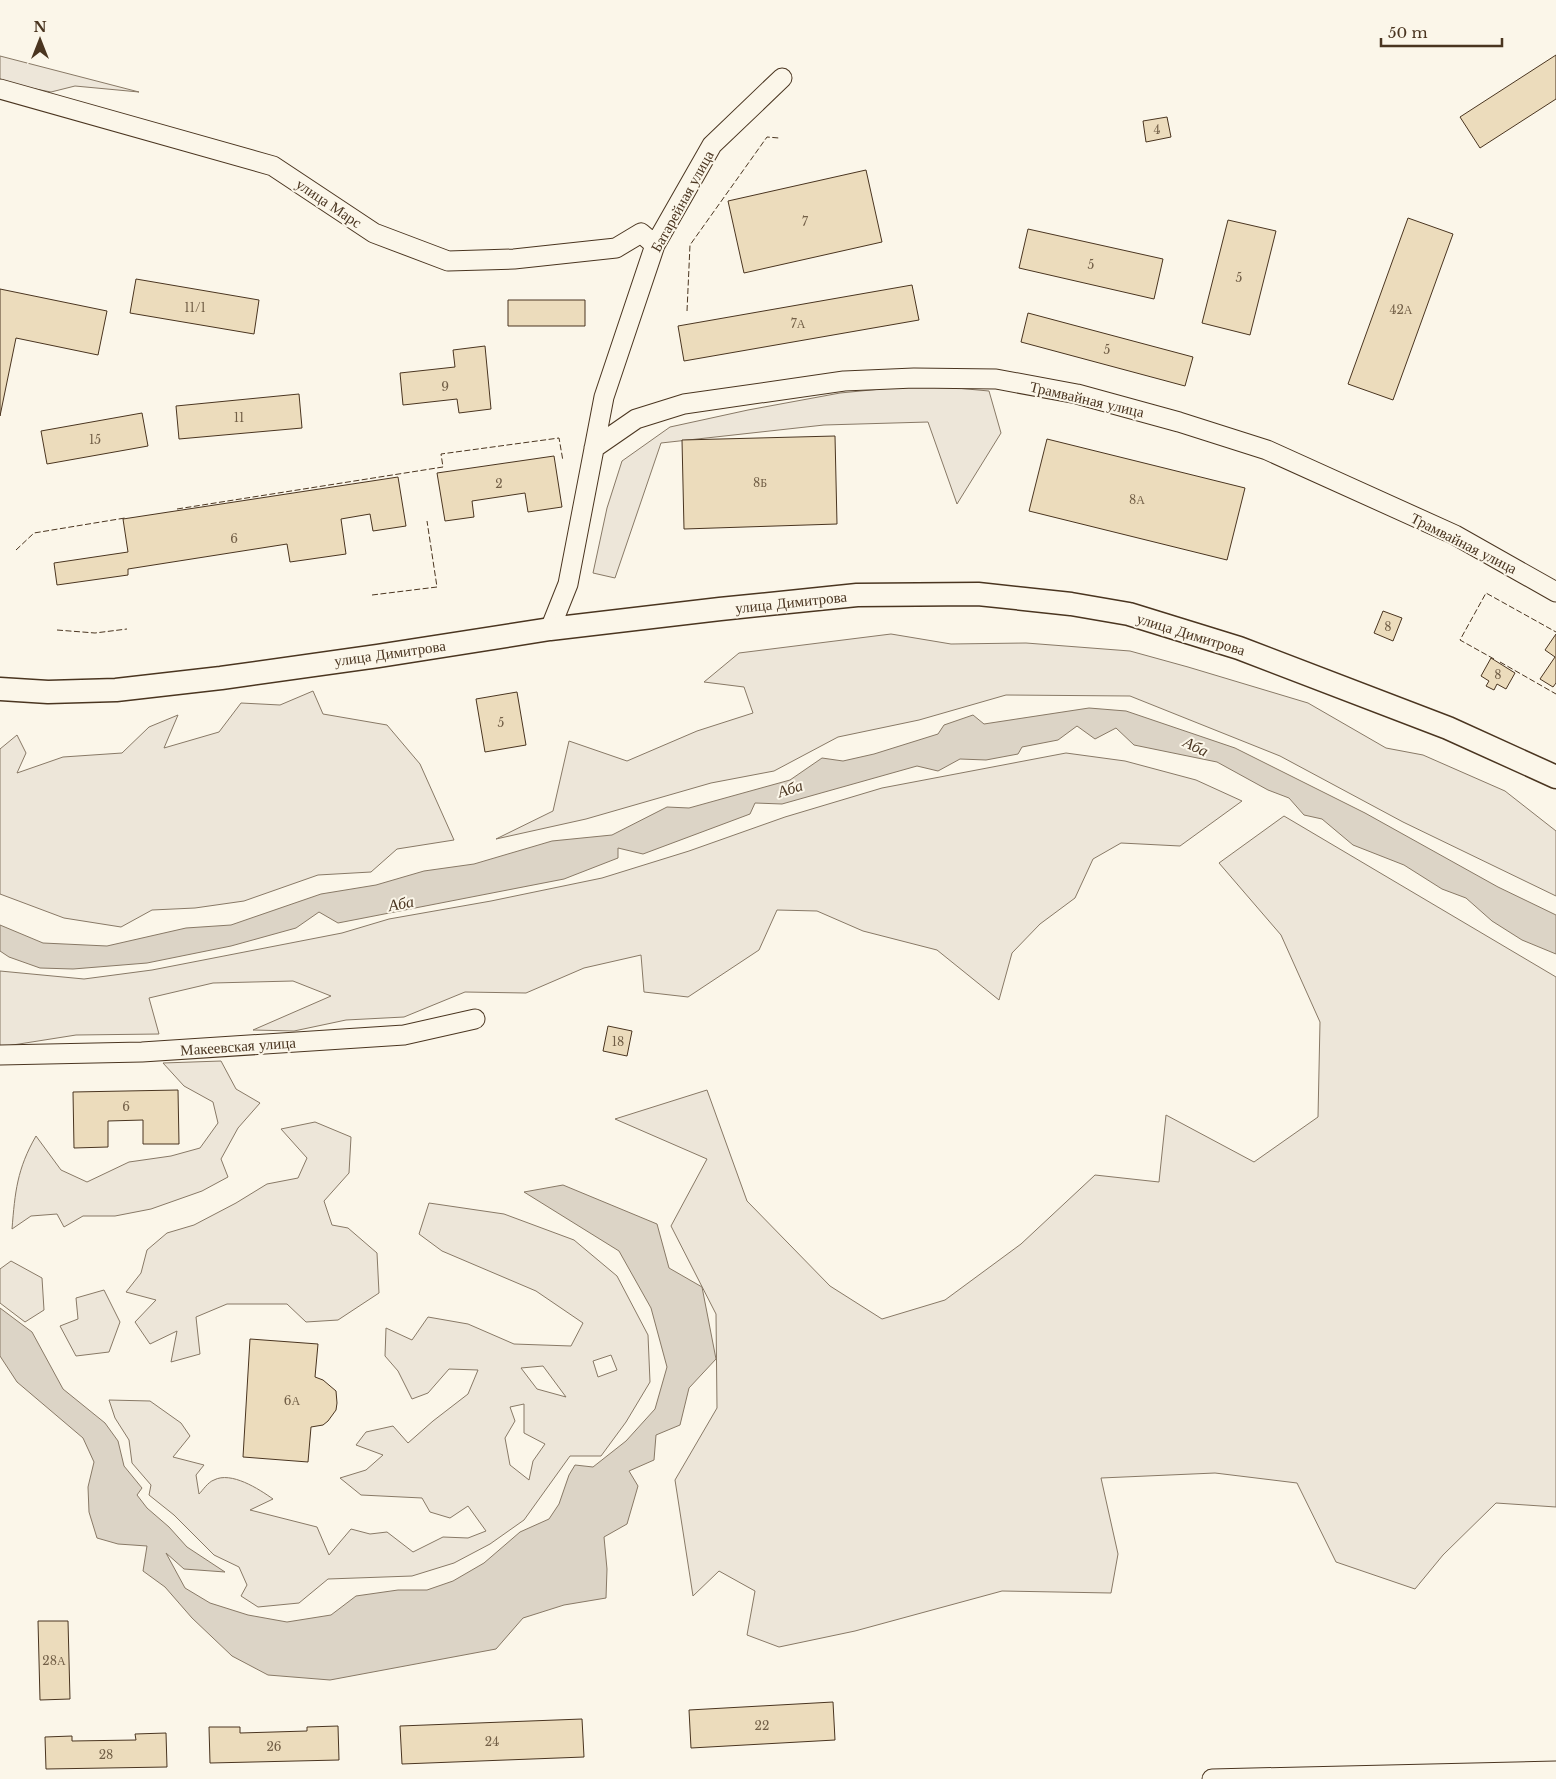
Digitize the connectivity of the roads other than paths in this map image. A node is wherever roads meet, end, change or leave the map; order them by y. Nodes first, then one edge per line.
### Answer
1 (782, 78) dead end
2 (0, 89) edge
3 (655, 245) junction
4 (594, 448) junction
5 (1556, 592) edge
6 (550, 629) junction
7 (0, 689) edge
8 (1556, 777) edge
9 (475, 1020) dead end
10 (0, 1055) edge
11 (1556, 1771) edge
12 (1212, 1779) edge

1 - 3 street, Батарейная улица
2 - 3 street, улица Марс
3 - 4 street, Батарейная улица
4 - 5 street, Трамвайная улица
4 - 6 street, Батарейная улица
6 - 7 main road, улица Димитрова
6 - 8 main road, улица Димитрова
9 - 10 street, Макеевская улица
11 - 12 street

